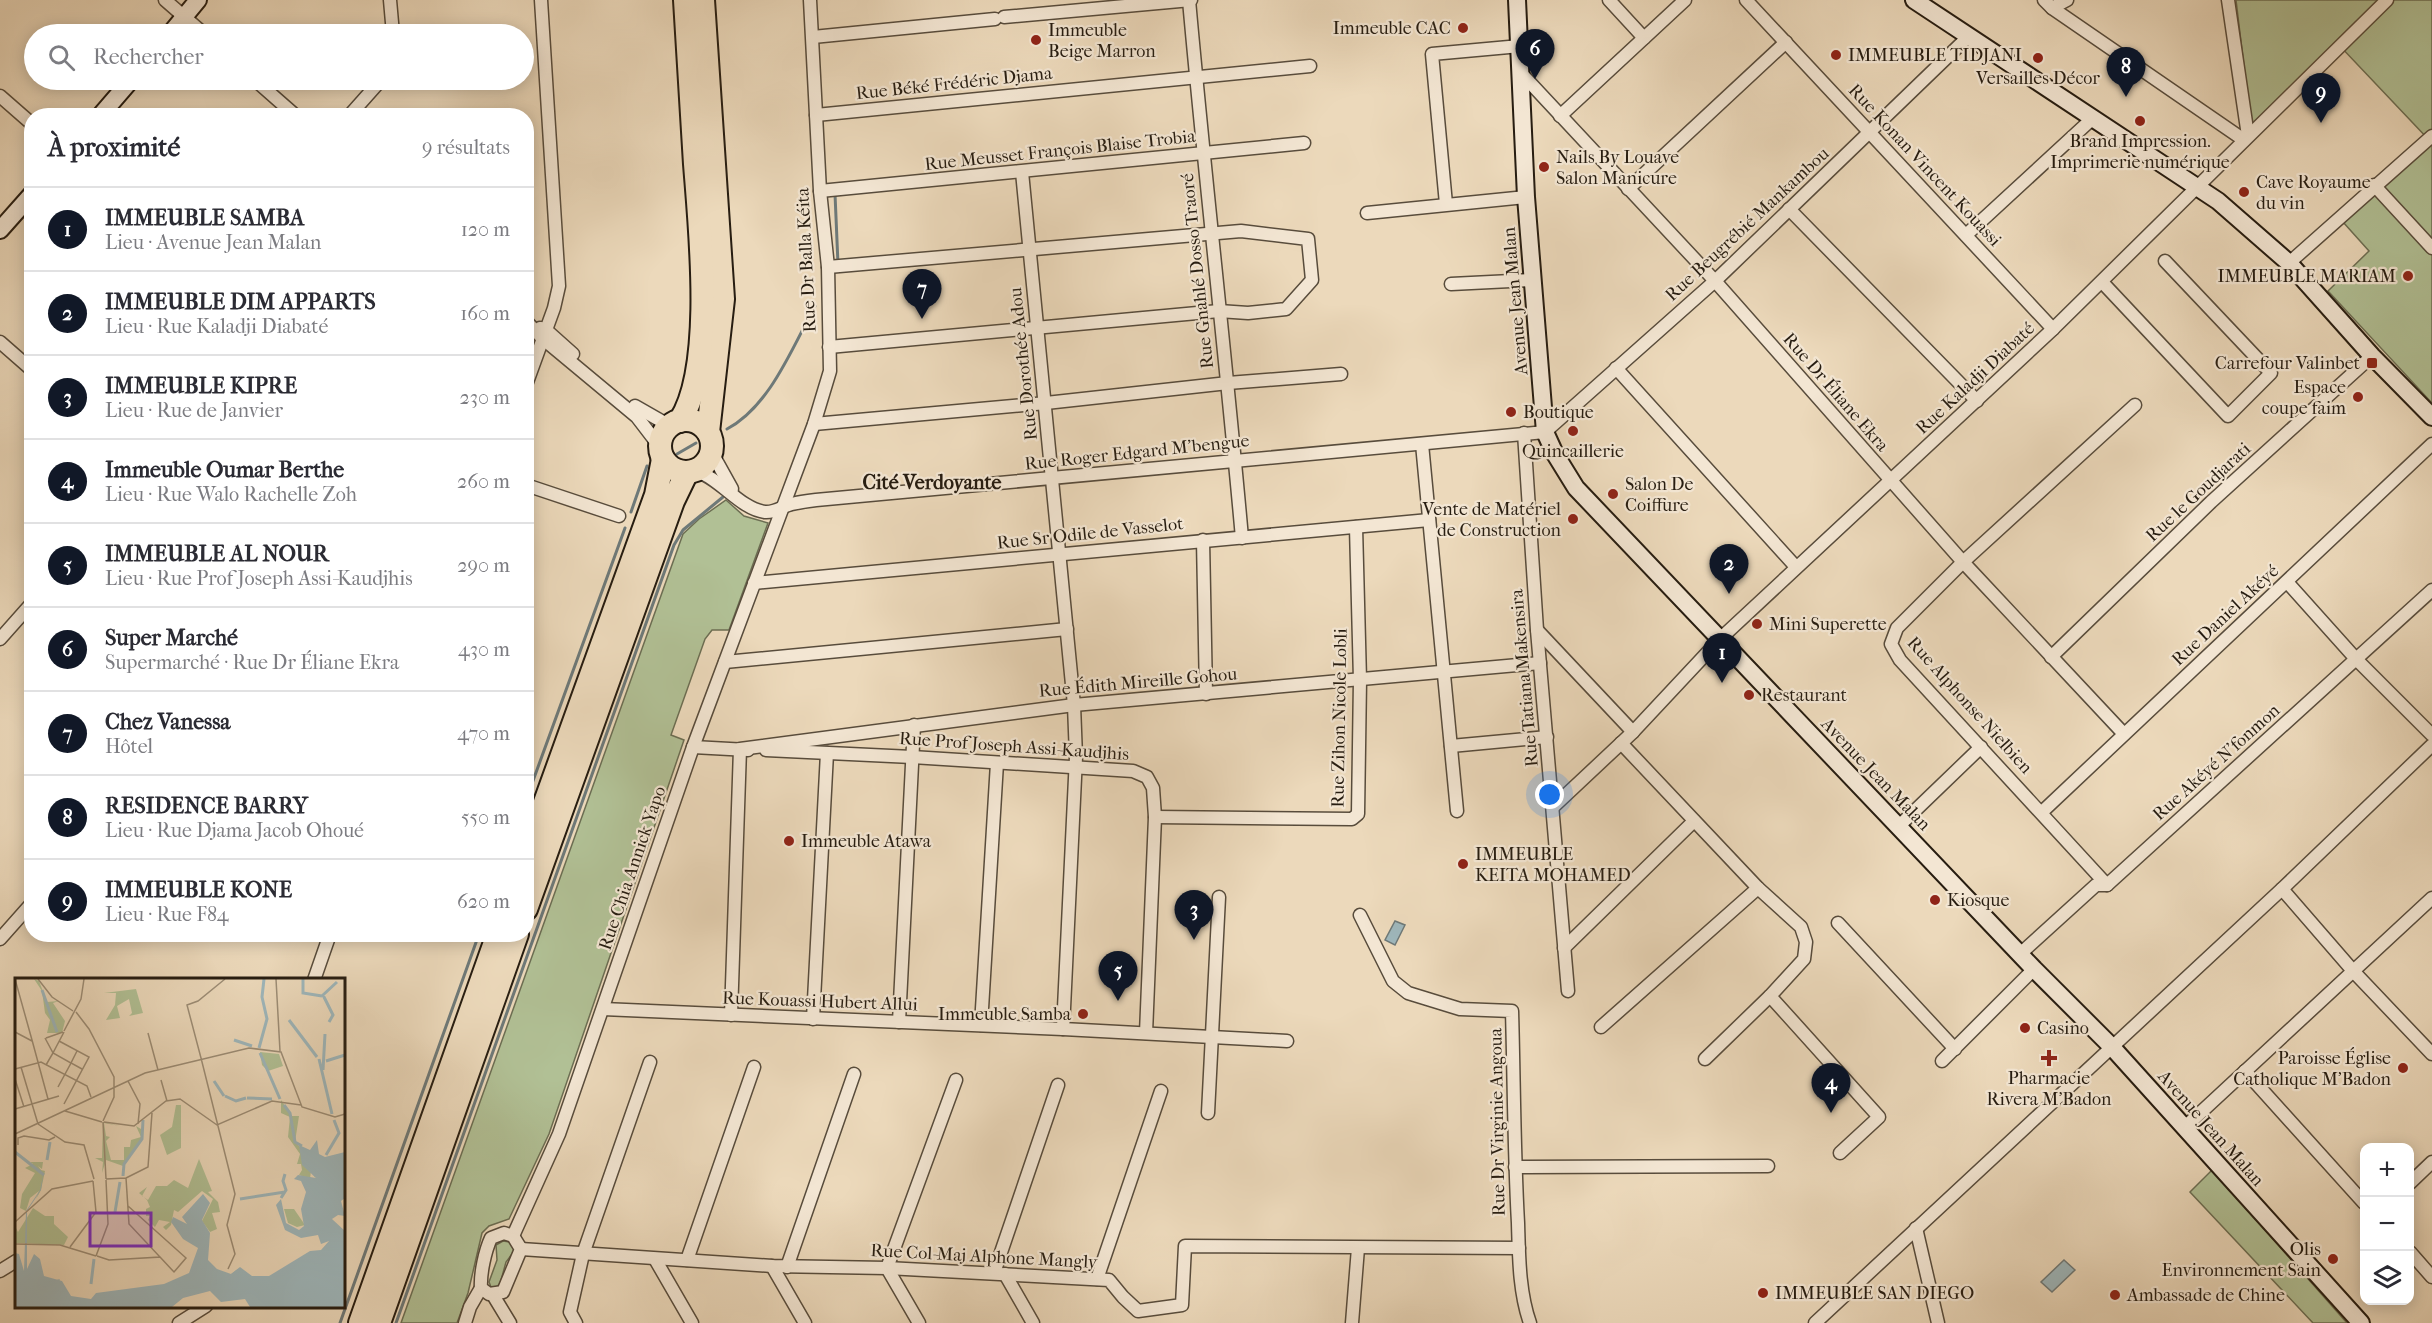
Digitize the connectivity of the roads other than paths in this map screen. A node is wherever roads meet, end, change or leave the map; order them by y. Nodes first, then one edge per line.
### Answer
1 (165, 0) edge
2 (198, 0) edge
3 (390, 0) edge
4 (541, 0) edge
5 (685, 0) edge
6 (703, 0) edge
7 (810, 0) edge
8 (1190, 0) edge
9 (1517, 0) edge
10 (1610, 0) edge
11 (1685, 0) edge
12 (1746, 0) edge
13 (1914, 0) edge
14 (2067, 0) edge
15 (2228, 0) edge
16 (2387, 0) edge
17 (2048, 4) edge
18 (184, 17) junction
19 (178, 24) edge
20 (192, 24) edge
21 (392, 24) edge
22 (813, 37) junction
23 (1968, 37) junction
24 (1644, 38) junction
25 (1786, 42) junction
26 (1520, 46) junction
27 (1310, 66) dead end
28 (1521, 73) junction
29 (1196, 76) junction
30 (122, 90) edge
31 (266, 90) edge
32 (372, 90) edge
33 (0, 96) edge
34 (107, 108) edge
35 (287, 108) edge
36 (356, 108) edge
37 (816, 115) junction
38 (1560, 116) junction
39 (24, 117) edge
40 (2093, 118) junction
41 (1870, 131) junction
42 (2432, 136) edge
43 (2246, 138) junction
44 (1304, 143) dead end
45 (1203, 154) junction
46 (1022, 172) junction
47 (2374, 185) junction
48 (2198, 187) junction
49 (1628, 189) junction
50 (820, 191) junction
51 (1526, 197) junction
52 (24, 203) edge
53 (1446, 204) junction
54 (1789, 209) junction
55 (1367, 213) dead end
56 (0, 230) edge
57 (1210, 233) junction
58 (1965, 235) junction
59 (2432, 248) edge
60 (1028, 249) junction
61 (2165, 261) dead end
62 (2289, 263) junction
63 (828, 267) junction
64 (1533, 280) junction
65 (828, 281) junction
66 (1715, 281) junction
67 (2102, 282) junction
68 (1451, 284) dead end
69 (819, 294) dead end
70 (1219, 311) junction
71 (1036, 326) junction
72 (537, 329) edge
73 (2054, 329) junction
74 (0, 342) edge
75 (534, 344) edge
76 (829, 347) junction
77 (2372, 356) junction
78 (24, 363) edge
79 (1616, 368) junction
80 (1341, 374) dead end
81 (1228, 383) junction
82 (1977, 401) junction
83 (1046, 403) junction
84 (2135, 405) dead end
85 (2432, 417) edge
86 (814, 424) junction
87 (1545, 432) junction
88 (1524, 433) junction
89 (668, 438) junction
90 (710, 443) junction
91 (1422, 444) junction
92 (2432, 444) edge
93 (1235, 460) junction
94 (691, 472) junction
95 (1053, 478) junction
96 (1890, 481) junction
97 (534, 488) edge
98 (738, 497) junction
99 (780, 510) junction
100 (619, 516) dead end
101 (1429, 520) junction
102 (1356, 527) junction
103 (1242, 538) junction
104 (1203, 540) junction
105 (1061, 555) junction
106 (1963, 562) junction
107 (1796, 567) junction
108 (754, 582) junction
109 (2288, 582) junction
110 (2432, 590) edge
111 (24, 612) edge
112 (1068, 629) junction
113 (1537, 630) junction
114 (0, 639) edge
115 (1720, 639) junction
116 (2051, 657) junction
117 (2356, 659) junction
118 (725, 662) junction
119 (1540, 663) junction
120 (1445, 673) junction
121 (1360, 680) junction
122 (1206, 694) junction
123 (1074, 705) junction
124 (914, 725) junction
125 (1633, 732) junction
126 (2124, 734) junction
127 (2432, 735) edge
128 (1547, 737) junction
129 (1621, 743) junction
130 (2432, 745) edge
131 (1451, 746) junction
132 (693, 747) junction
133 (1981, 747) junction
134 (740, 749) junction
135 (827, 753) junction
136 (912, 757) junction
137 (997, 763) junction
138 (1075, 768) junction
139 (1553, 807) junction
140 (1457, 811) dead end
141 (2042, 812) junction
142 (1155, 817) junction
143 (1694, 821) junction
144 (1899, 826) junction
145 (534, 833) edge
146 (2107, 885) junction
147 (534, 887) edge
148 (1758, 888) junction
149 (2282, 889) junction
150 (1219, 897) dead end
151 (2432, 898) edge
152 (24, 912) edge
153 (1360, 915) dead end
154 (1838, 923) dead end
155 (0, 939) edge
156 (327, 942) edge
157 (495, 942) edge
158 (514, 942) edge
159 (1564, 948) junction
160 (2020, 954) junction
161 (2034, 969) junction
162 (2354, 972) junction
163 (315, 978) edge
164 (1568, 992) dead end
165 (1770, 996) junction
166 (603, 1009) junction
167 (731, 1015) junction
168 (813, 1019) junction
169 (899, 1023) junction
170 (981, 1025) junction
171 (1601, 1027) dead end
172 (1063, 1029) junction
173 (1146, 1033) junction
174 (1212, 1037) junction
175 (1287, 1041) dead end
176 (2111, 1046) junction
177 (1955, 1048) junction
178 (2432, 1054) edge
179 (1705, 1059) dead end
180 (1942, 1061) dead end
181 (650, 1062) dead end
182 (754, 1068) dead end
183 (2245, 1071) junction
184 (854, 1074) dead end
185 (956, 1080) dead end
186 (1058, 1085) dead end
187 (1161, 1091) dead end
188 (1209, 1113) dead end
189 (2185, 1127) junction
190 (1840, 1153) dead end
191 (2432, 1162) edge
192 (1768, 1166) dead end
193 (1515, 1167) junction
194 (2414, 1178) edge
195 (2360, 1199) edge
196 (1916, 1228) junction
197 (513, 1236) junction
198 (1358, 1248) junction
199 (1519, 1248) junction
200 (521, 1249) junction
201 (583, 1254) junction
202 (2414, 1257) edge
203 (655, 1259) junction
204 (687, 1260) junction
205 (15, 1262) edge
206 (772, 1266) junction
207 (787, 1267) junction
208 (887, 1268) junction
209 (0, 1271) edge
210 (1000, 1274) junction
211 (2432, 1277) edge
212 (1097, 1279) junction
213 (481, 1288) junction
214 (493, 1295) junction
215 (203, 1308) edge
216 (179, 1323) edge
217 (360, 1323) edge
218 (379, 1323) edge
219 (465, 1323) edge
220 (510, 1323) edge
221 (576, 1323) edge
222 (692, 1323) edge
223 (805, 1323) edge
224 (919, 1323) edge
225 (1033, 1323) edge
226 (1352, 1323) edge
227 (1530, 1323) edge
228 (1815, 1323) edge
229 (1938, 1323) edge
230 (2361, 1323) edge

1 - 18 street
2 - 18 main road
3 - 21 street
4 - 72 street
5 - 89 highway
6 - 90 highway
7 - 22 street, Rue Dr Balla Kéita
8 - 22 street
8 - 29 street, Rue Gnahlé Dosso Traoré
9 - 26 main road, Avenue Jean Malan
10 - 24 street
11 - 24 street
12 - 25 street, Rue Konan Vincent Kouassi
13 - 23 main road
14 - 17 street
15 - 43 street
16 - 43 street, Rue Kaladji Diabaté
17 - 43 street
18 - 19 main road
18 - 20 street
22 - 37 street, Rue Dr Balla Kéita
23 - 40 main road
23 - 41 street, Rue Beugrébié Mankambou
24 - 38 street
25 - 41 street, Rue Konan Vincent Kouassi
25 - 49 street
26 - 28 main road, Avenue Jean Malan
26 - 53 street
27 - 29 street, Rue Béké Frédéric Djama
28 - 38 street, Rue Dr Éliane Ekra
28 - 51 main road, Avenue Jean Malan
29 - 37 street, Rue Béké Frédéric Djama
29 - 45 street, Rue Gnahlé Dosso Traoré
30 - 34 main road
31 - 35 street
32 - 36 street
33 - 39 street
37 - 50 street, Rue Dr Balla Kéita
38 - 49 street, Rue Dr Éliane Ekra
40 - 48 main road
40 - 58 street
41 - 54 street, Rue Beugrébié Mankambou
41 - 58 street, Rue Konan Vincent Kouassi
42 - 47 street
43 - 48 street, Rue Kaladji Diabaté
44 - 45 street, Rue Meusset François Blaise Trobia
45 - 46 street, Rue Meusset François Blaise Trobia
45 - 57 street, Rue Gnahlé Dosso Traoré
46 - 50 street, Rue Meusset François Blaise Trobia
46 - 60 street, Rue Dorothée Adou
47 - 59 street
47 - 62 street
48 - 62 main road
48 - 67 street, Rue Kaladji Diabaté
49 - 66 street, Rue Dr Éliane Ekra
50 - 63 street, Rue Dr Balla Kéita
51 - 53 street
51 - 64 main road, Avenue Jean Malan
52 - 56 main road
53 - 55 street
54 - 66 street, Rue Beugrébié Mankambou
54 - 82 street
57 - 60 street
57 - 70 street, Rue Gnahlé Dosso Traoré
57 - 70 street
58 - 73 street, Rue Konan Vincent Kouassi
60 - 63 street
60 - 71 street, Rue Dorothée Adou
61 - 67 street
62 - 77 main road
63 - 65 street, Rue Dr Balla Kéita
64 - 68 street
64 - 87 main road, Avenue Jean Malan
65 - 69 street
65 - 76 street, Rue Dr Balla Kéita
66 - 79 street, Rue Beugrébié Mankambou
66 - 96 street, Rue Dr Éliane Ekra
67 - 73 street, Rue Kaladji Diabaté
70 - 71 street
70 - 81 street, Rue Gnahlé Dosso Traoré
71 - 76 street
71 - 83 street, Rue Dorothée Adou
72 - 75 street
72 - 89 street
72 - 89 street
73 - 82 street, Rue Kaladji Diabaté
74 - 78 street
76 - 86 street, Rue Dr Balla Kéita
77 - 85 main road
77 - 116 street, Rue le Goudjarati
79 - 87 street, Rue Beugrébié Mankambou
79 - 107 street
80 - 81 street
81 - 83 street
81 - 93 street, Rue Gnahlé Dosso Traoré
82 - 96 street, Rue Kaladji Diabaté
83 - 86 street
83 - 95 street, Rue Dorothée Adou
84 - 106 street, Rue Alphonse Nielbien
86 - 99 street, Rue Dr Balla Kéita
87 - 88 street, Rue Roger Edgard M'bengue
87 - 115 main road, Avenue Jean Malan
88 - 91 street, Rue Roger Edgard M'bengue
88 - 113 street, Rue Tatiana Makensira
89 - 90 highway
89 - 94 highway
89 - 145 highway
90 - 94 highway
90 - 98 street, Rue Roger Edgard M'bengue
91 - 93 street, Rue Roger Edgard M'bengue
91 - 101 street
92 - 109 street, Rue Daniel Akéyé
93 - 95 street, Rue Roger Edgard M'bengue
93 - 103 street, Rue Gnahlé Dosso Traoré
94 - 98 street, Rue Roger Edgard M'bengue
94 - 147 highway
95 - 99 street, Rue Roger Edgard M'bengue
95 - 105 street, Rue Dorothée Adou
96 - 106 street, Rue Dr Éliane Ekra
96 - 107 street, Rue Kaladji Diabaté
97 - 100 street
98 - 99 street, Rue Roger Edgard M'bengue
99 - 108 street, Rue Chia Annick Yapo
101 - 102 street, Rue Sr Odile de Vasselot
101 - 120 street
102 - 103 street, Rue Sr Odile de Vasselot
102 - 121 street, Rue Zihon Nicole Lobli
103 - 104 street, Rue Sr Odile de Vasselot
104 - 105 street, Rue Sr Odile de Vasselot
104 - 122 street
105 - 108 street, Rue Sr Odile de Vasselot
105 - 112 street, Rue Dorothée Adou
106 - 116 street, Rue Dr Éliane Ekra
106 - 133 street, Rue Alphonse Nielbien
107 - 115 street, Rue Kaladji Diabaté
108 - 118 street, Rue Chia Annick Yapo
109 - 117 street
109 - 126 street, Rue Daniel Akéyé
110 - 117 street, Rue Akéyé N'fonmon
111 - 114 street
112 - 118 street
112 - 123 street, Rue Dorothée Adou
113 - 119 street, Rue Tatiana Makensira
113 - 125 street
115 - 125 street, Rue Kaladji Diabaté
115 - 144 main road, Avenue Jean Malan
116 - 126 street, Rue Dr Éliane Ekra
117 - 127 street
117 - 146 street, Rue Akéyé N'fonmon
118 - 132 street, Rue Chia Annick Yapo
119 - 120 street, Rue Édith Mireille Gohou
119 - 128 street, Rue Tatiana Makensira
120 - 121 street, Rue Édith Mireille Gohou
120 - 131 street
121 - 122 street, Rue Édith Mireille Gohou
121 - 142 street, Rue Zihon Nicole Lobli
122 - 123 street, Rue Édith Mireille Gohou
123 - 124 street, Rue Édith Mireille Gohou
123 - 138 street, Rue Dorothée Adou
124 - 134 street, Rue Édith Mireille Gohou
124 - 136 street
125 - 129 street, Rue Kaladji Diabaté
126 - 141 street, Rue Daniel Akéyé
128 - 131 street
128 - 139 street, Rue Tatiana Makensira
129 - 139 street, Rue Kaladji Diabaté
129 - 143 street
130 - 149 street
131 - 140 street
132 - 134 street, Rue Prof Joseph Assi-Kaudjhis
132 - 166 street, Rue Chia Annick Yapo
133 - 141 street, Rue Alphonse Nielbien
133 - 144 street
134 - 135 street, Rue Prof Joseph Assi-Kaudjhis
134 - 167 street
135 - 136 street, Rue Prof Joseph Assi-Kaudjhis
135 - 168 street
136 - 137 street, Rue Prof Joseph Assi-Kaudjhis
136 - 169 street
137 - 138 street, Rue Prof Joseph Assi-Kaudjhis
137 - 170 street
138 - 142 street, Rue Prof Joseph Assi-Kaudjhis
138 - 172 street, Rue Dorothée Adou
139 - 159 street, Rue Tatiana Makensira
141 - 146 street, Rue Alphonse Nielbien
142 - 173 street, Rue Prof Joseph Assi-Kaudjhis
143 - 148 street
143 - 159 street
144 - 160 main road, Avenue Jean Malan
146 - 160 street, Rue Akéyé N'fonmon
148 - 165 street
148 - 171 street
149 - 162 street
149 - 176 street
150 - 174 street
151 - 162 street
152 - 155 street
153 - 193 street, Rue Dr Virginie Angoua
154 - 177 street
156 - 163 street
157 - 217 highway
158 - 218 highway
159 - 164 street, Rue Tatiana Makensira
160 - 161 main road, Avenue Jean Malan
161 - 176 main road, Avenue Jean Malan
161 - 177 street
162 - 178 street
162 - 183 street
165 - 179 street
165 - 190 street
166 - 167 street, Rue Kouassi Hubert Allui
166 - 197 street, Rue Chia Annick Yapo
167 - 168 street, Rue Kouassi Hubert Allui
168 - 169 street, Rue Kouassi Hubert Allui
169 - 170 street, Rue Kouassi Hubert Allui
170 - 172 street, Rue Kouassi Hubert Allui
172 - 173 street, Rue Kouassi Hubert Allui
173 - 174 street, Rue Kouassi Hubert Allui
174 - 175 street, Rue Kouassi Hubert Allui
174 - 188 street
176 - 189 main road, Avenue Jean Malan
176 - 196 street
177 - 180 street
181 - 201 street
182 - 204 street
183 - 189 street
183 - 195 street
184 - 207 street
185 - 208 street
186 - 210 street
187 - 212 street
189 - 230 main road, Avenue Jean Malan
191 - 194 street
192 - 193 street
193 - 199 street, Rue Dr Virginie Angoua
196 - 228 street
196 - 229 street
197 - 200 street
197 - 213 street
198 - 199 street, Rue Col-Maj Alphone Mangly
198 - 212 street, Rue Col-Maj Alphone Mangly
198 - 226 street
199 - 227 street, Rue Dr Virginie Angoua
200 - 201 street, Rue Col-Maj Alphone Mangly
200 - 214 street
201 - 203 street, Rue Col-Maj Alphone Mangly
201 - 221 street
202 - 211 street
203 - 204 street, Rue Col-Maj Alphone Mangly
203 - 222 street
204 - 206 street, Rue Col-Maj Alphone Mangly
205 - 209 street
206 - 207 street, Rue Col-Maj Alphone Mangly
206 - 223 street
207 - 208 street, Rue Col-Maj Alphone Mangly
208 - 210 street, Rue Col-Maj Alphone Mangly
208 - 224 street
210 - 212 street, Rue Col-Maj Alphone Mangly
210 - 225 street
213 - 214 street
213 - 219 street
214 - 220 street
215 - 216 street

